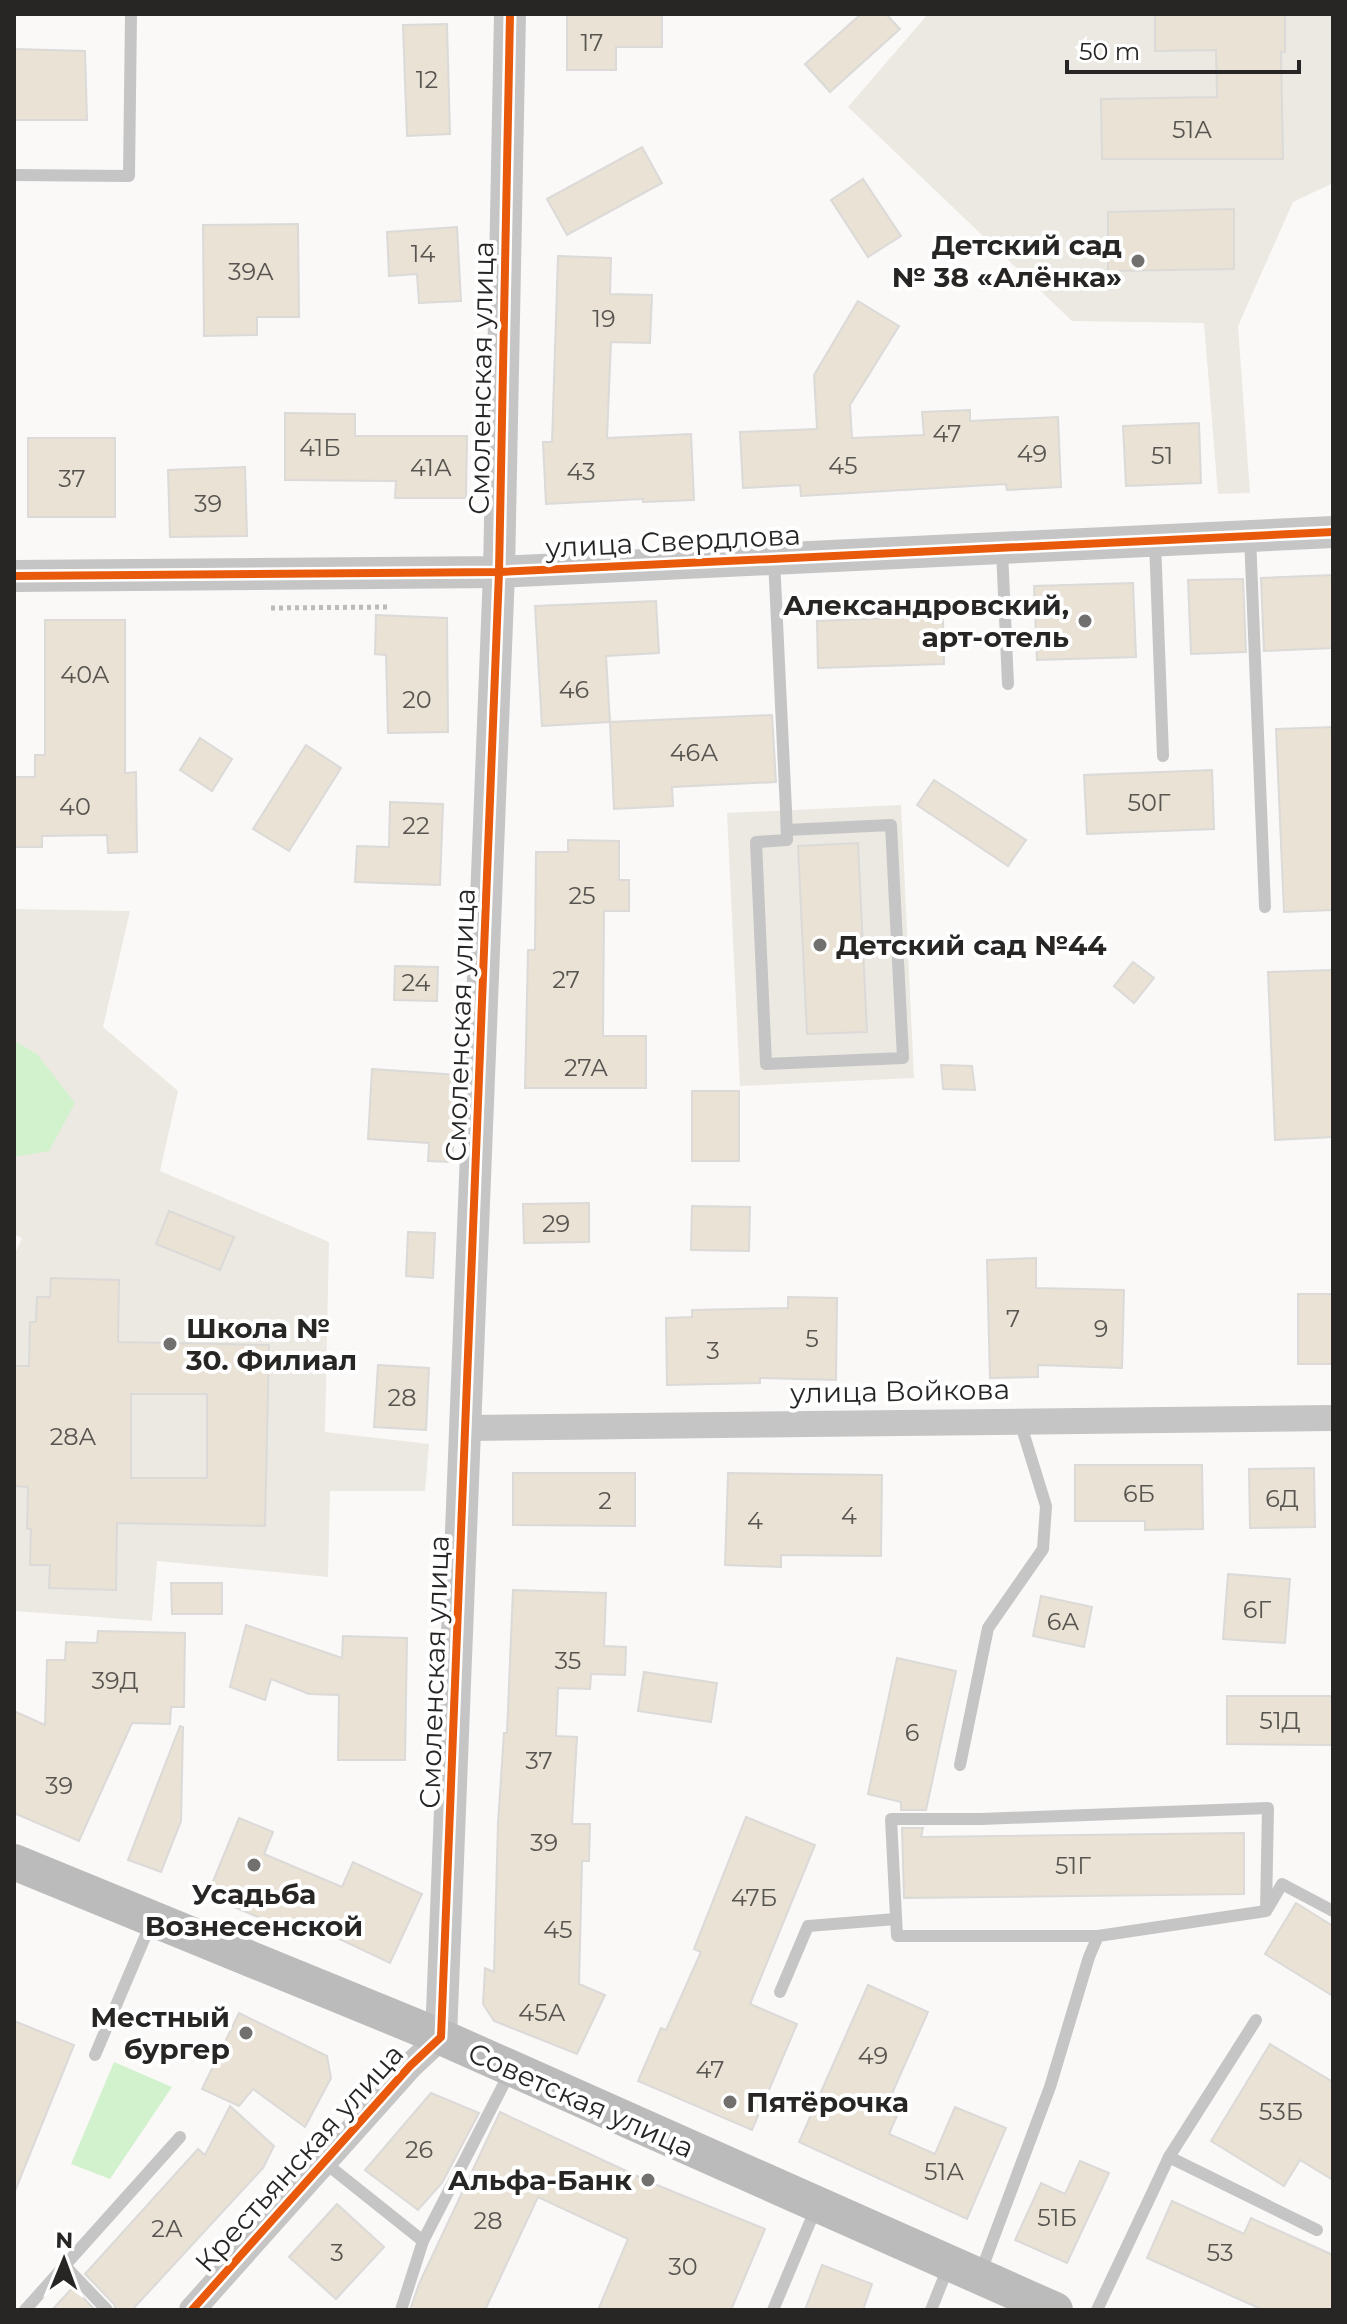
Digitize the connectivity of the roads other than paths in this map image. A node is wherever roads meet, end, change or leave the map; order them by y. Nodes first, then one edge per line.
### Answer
1 (131, 14) edge
2 (510, 14) edge
3 (14, 175) edge
4 (1333, 532) edge
5 (1250, 536) junction
6 (1155, 541) junction
7 (1002, 548) junction
8 (774, 559) junction
9 (499, 572) junction
10 (14, 576) edge
11 (1008, 684) dead end
12 (1163, 756) dead end
13 (787, 830) junction
14 (1265, 907) dead end
15 (1333, 1418) edge
16 (1020, 1422) junction
17 (467, 1428) junction
18 (960, 1765) dead end
19 (14, 1862) edge
20 (1266, 1911) junction
21 (1333, 1911) edge
22 (896, 1919) junction
23 (152, 1920) junction
24 (1098, 1936) junction
25 (780, 1992) dead end
26 (1256, 2020) dead end
27 (441, 2037) junction
28 (95, 2055) dead end
29 (512, 2069) junction
30 (180, 2137) dead end
31 (1169, 2157) junction
32 (324, 2162) junction
33 (818, 2205) junction
34 (1317, 2230) dead end
35 (423, 2241) junction
36 (65, 2266) junction
37 (964, 2270) junction
38 (1046, 2308) edge
39 (25, 2310) edge
40 (107, 2310) edge
41 (192, 2310) edge
42 (401, 2310) edge
43 (773, 2310) edge
44 (931, 2310) edge
45 (1097, 2310) edge

1 - 3 lane
2 - 9 street, Смоленская улица
4 - 5 street, улица Свердлова
5 - 6 street, улица Свердлова
5 - 14 lane
6 - 7 street, улица Свердлова
6 - 12 lane
7 - 8 street, улица Свердлова
7 - 11 lane
8 - 9 street, улица Свердлова
8 - 13 lane
9 - 10 street, улица Свердлова
9 - 17 street, Смоленская улица
13 - 13 lane
15 - 16 street, улица Войкова
16 - 17 street, улица Войкова
16 - 18 lane
17 - 27 street, Смоленская улица
19 - 23 main road, Советская улица
20 - 21 lane
20 - 22 lane
20 - 24 lane
22 - 24 lane
22 - 25 lane
23 - 27 main road, Советская улица
23 - 28 lane
24 - 37 lane
26 - 31 lane
27 - 29 main road, Советская улица
27 - 32 street, Крестьянская улица
29 - 33 main road, Советская улица
29 - 35 lane
30 - 36 lane
31 - 34 lane
31 - 45 lane
32 - 35 lane
32 - 41 street, Крестьянская улица
33 - 37 main road, Советская улица
33 - 43 lane
35 - 42 lane
36 - 39 lane
36 - 40 lane
37 - 38 main road, Советская улица
37 - 44 lane

